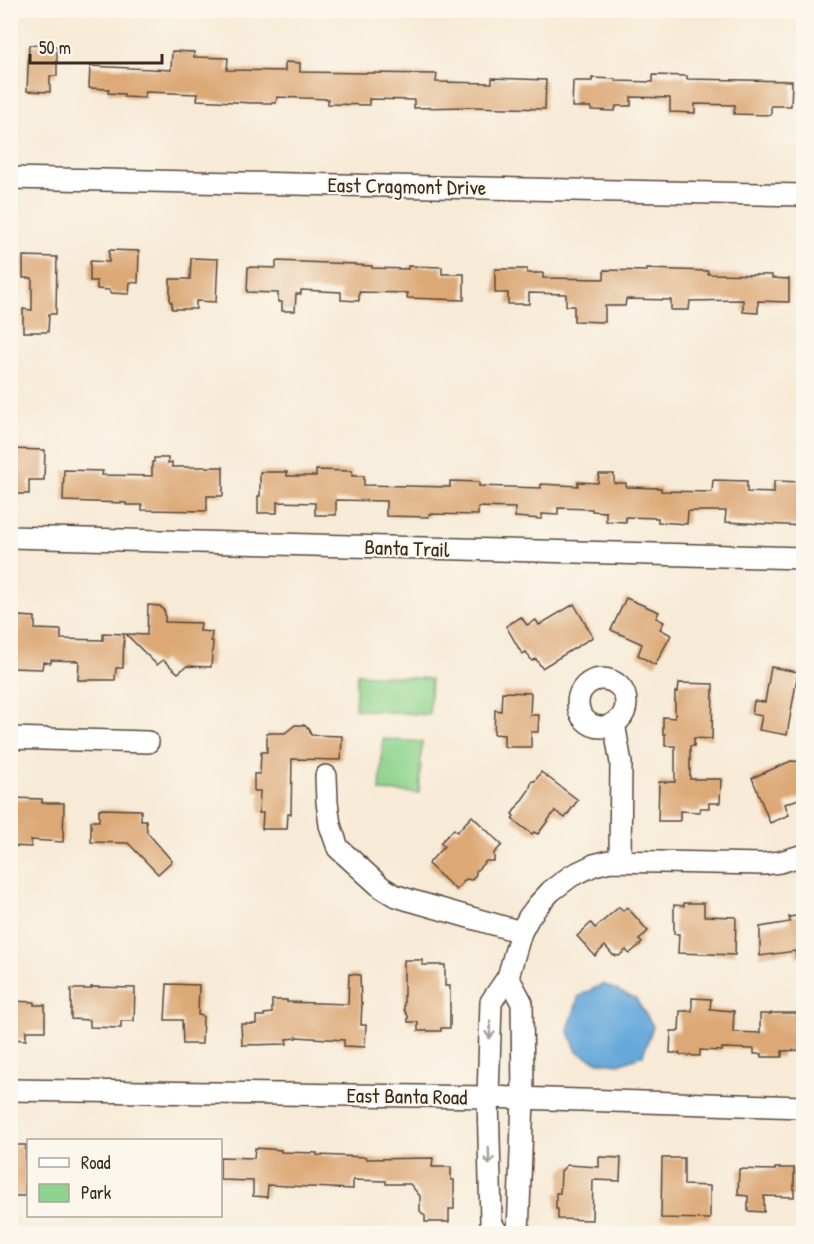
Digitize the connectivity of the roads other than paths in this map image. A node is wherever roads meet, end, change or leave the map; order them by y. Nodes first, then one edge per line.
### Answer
1 (10, 178) edge
2 (804, 195) edge
3 (10, 537) edge
4 (804, 558) edge
5 (614, 723) dead end
6 (10, 738) edge
7 (148, 742) dead end
8 (326, 776) dead end
9 (804, 855) edge
10 (620, 860) junction
11 (521, 932) junction
12 (508, 977) junction
13 (10, 1090) edge
14 (488, 1097) junction
15 (523, 1098) junction
16 (804, 1107) edge
17 (498, 1233) edge
18 (518, 1233) edge

1 - 2 street, East Cragmont Drive
3 - 4 street, Banta Trail
5 - 10 street
6 - 7 street
8 - 11 street
9 - 10 street
10 - 11 street
11 - 12 street
12 -> 14 street
12 - 15 street
13 - 14 street, East Banta Road
14 - 15 street, East Banta Road
14 -> 17 street
15 - 16 street, East Banta Road
15 - 18 street

